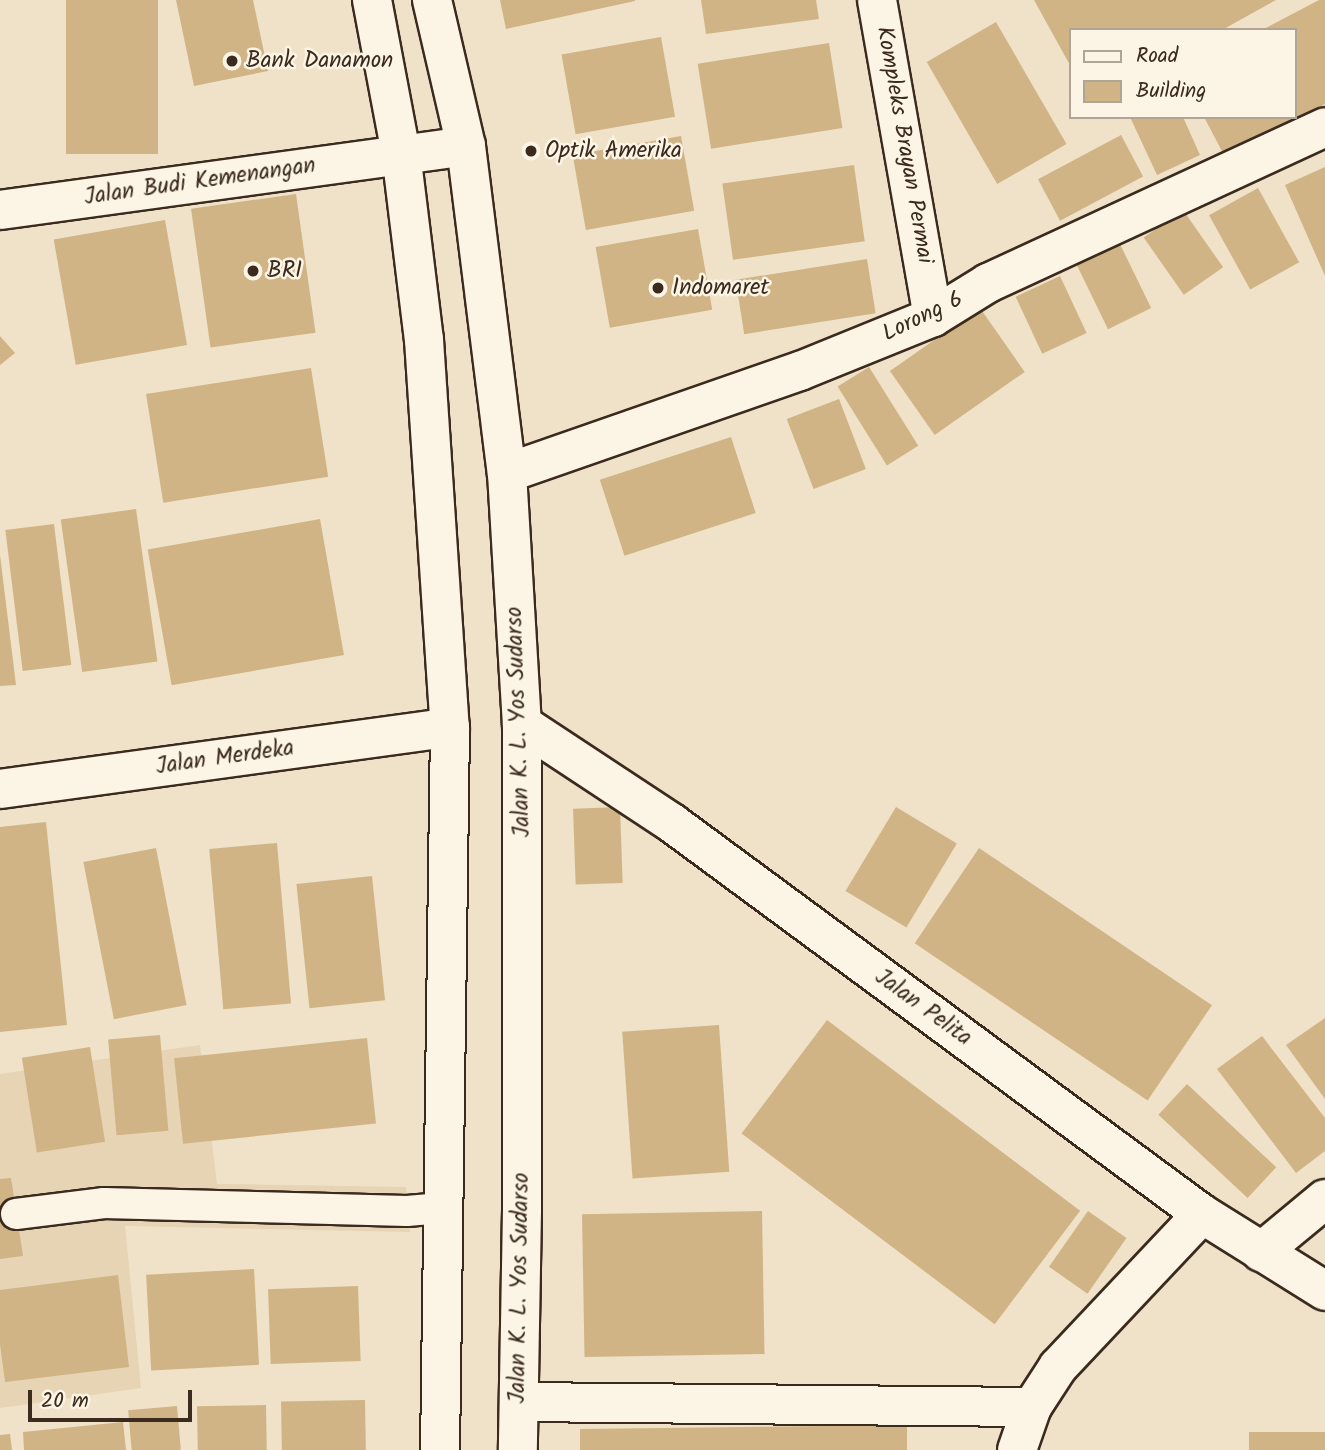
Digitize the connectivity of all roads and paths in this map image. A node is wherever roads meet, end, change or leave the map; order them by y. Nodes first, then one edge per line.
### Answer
1 (372, 0) edge
2 (432, 0) edge
3 (889, 5) edge
4 (1325, 127) edge
5 (466, 146) junction
6 (401, 153) junction
7 (0, 210) edge
8 (933, 317) junction
9 (508, 473) junction
10 (522, 724) junction
11 (450, 727) junction
12 (0, 789) edge
13 (1325, 1199) edge
14 (442, 1208) junction
15 (16, 1214) dead end
16 (1202, 1214) junction
17 (1261, 1252) junction
18 (1325, 1292) edge
19 (519, 1402) junction
20 (1032, 1408) junction
21 (440, 1450) edge
22 (518, 1450) edge
23 (1017, 1450) edge

1 - 6 street
2 - 5 street, Jalan K. L. Yos Sudarso
3 - 8 street, Kompleks Brayan Permai
4 - 8 street, Lorong 6
5 - 6 street, Jalan Budi Kemenangan
5 - 9 street, Jalan K. L. Yos Sudarso
6 - 7 street, Jalan Budi Kemenangan
6 - 11 street
8 - 9 street, Lorong 6
9 - 10 street, Jalan K. L. Yos Sudarso
10 - 16 street, Jalan Pelita
10 - 19 street, Jalan K. L. Yos Sudarso
11 - 12 street, Jalan Merdeka
11 - 14 street
13 - 17 street
14 - 15 lane
14 - 21 street
16 - 17 street, Jalan Pelita
16 - 20 street
17 - 18 street, Jalan Pelita
19 - 20 street
19 - 22 street, Jalan K. L. Yos Sudarso
20 - 23 street

